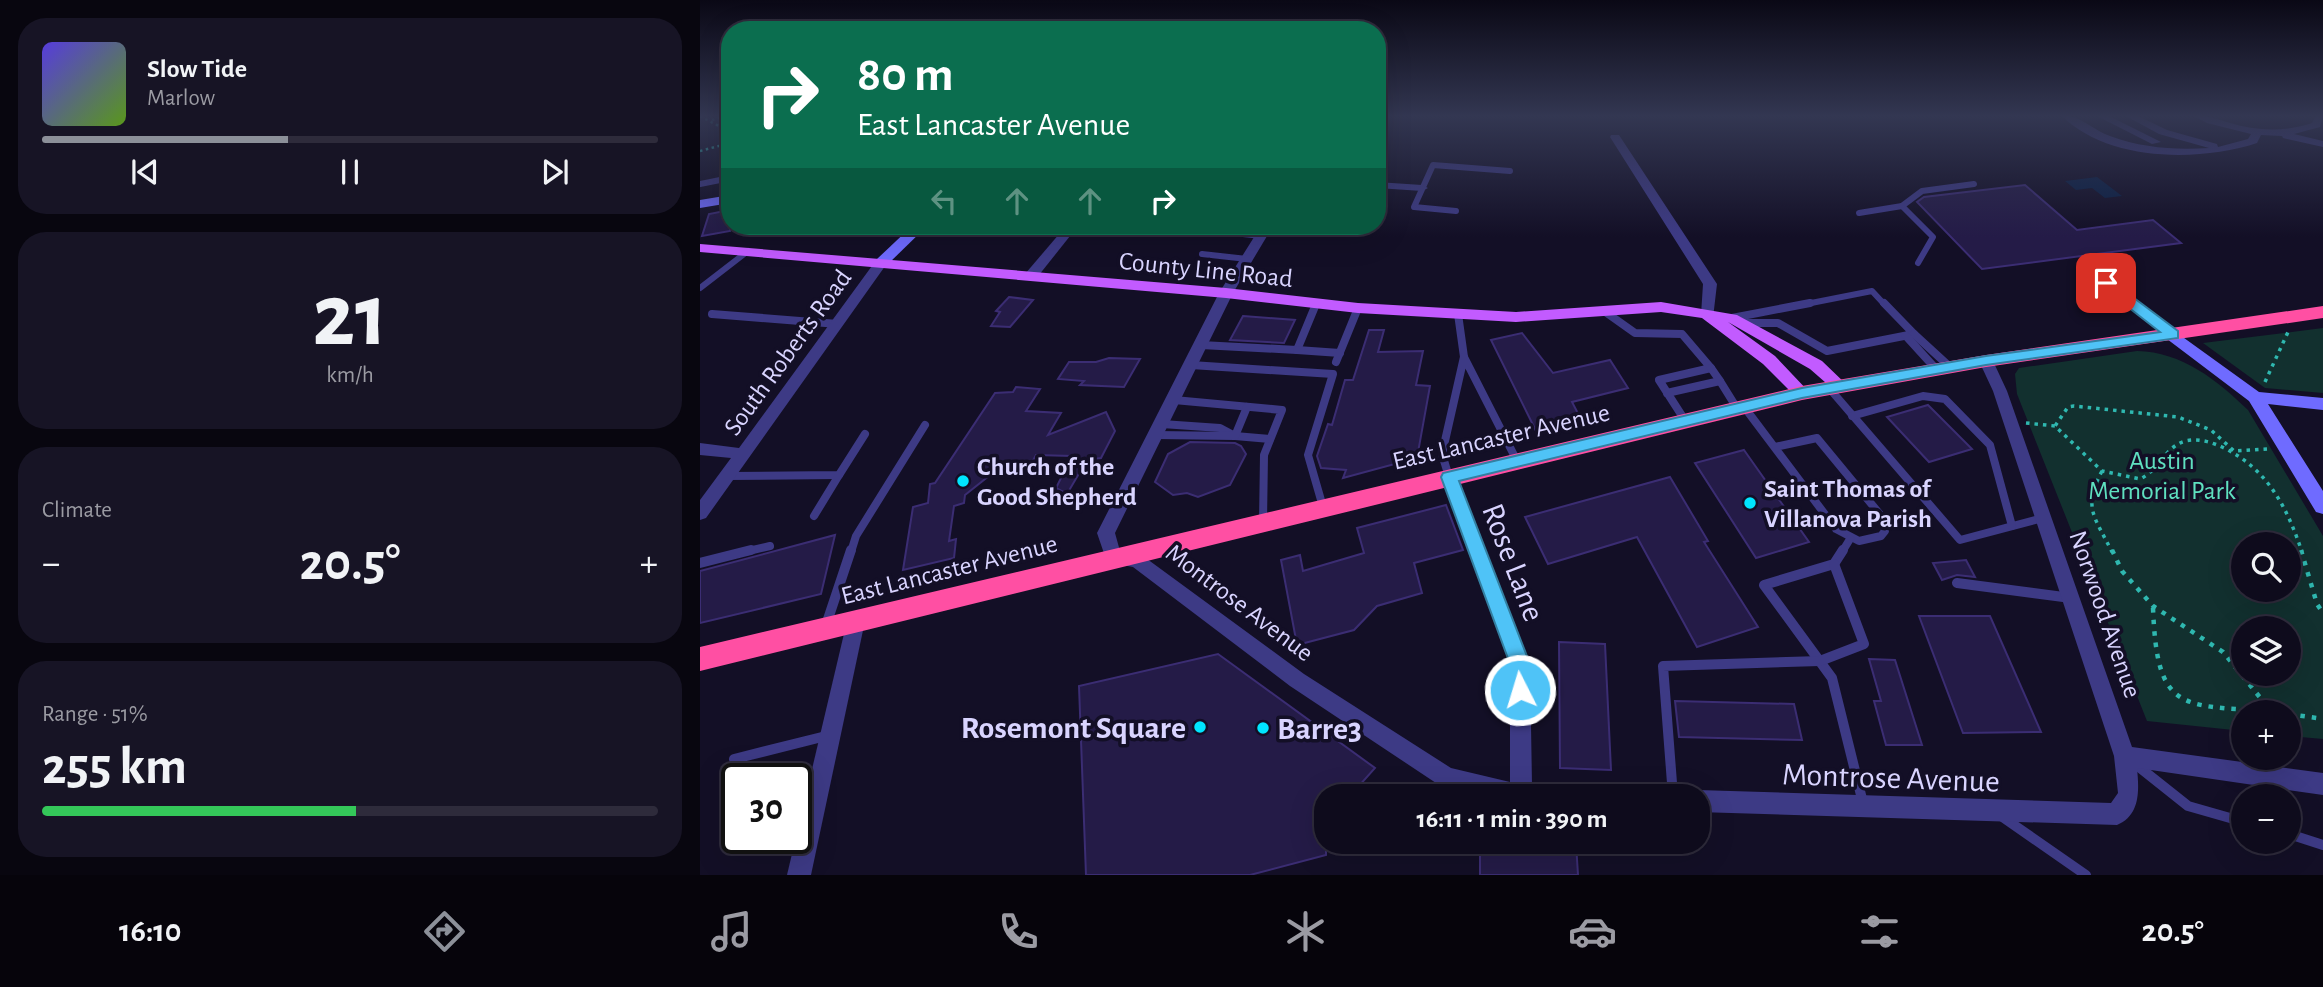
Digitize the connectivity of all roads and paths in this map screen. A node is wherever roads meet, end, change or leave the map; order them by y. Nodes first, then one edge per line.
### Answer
1 (704, 156) edge
2 (1627, 156) edge
3 (707, 158) dead end
4 (1510, 171) dead end
5 (721, 180) edge
6 (700, 184) edge
7 (1974, 184) dead end
8 (1386, 186) edge
9 (1422, 188) junction
10 (721, 200) edge
11 (700, 204) edge
12 (1902, 206) junction
13 (1456, 211) dead end
14 (1859, 213) dead end
15 (910, 235) edge
16 (1065, 235) edge
17 (1262, 235) edge
18 (700, 247) edge
19 (748, 251) junction
20 (1202, 254) dead end
21 (1247, 259) junction
22 (882, 262) junction
23 (1918, 263) dead end
24 (1030, 277) junction
25 (2106, 283) dead end
26 (700, 288) edge
27 (1226, 293) junction
28 (1316, 304) junction
29 (1358, 308) junction
30 (1604, 311) junction
31 (2323, 312) edge
32 (1458, 313) junction
33 (712, 314) dead end
34 (1708, 315) junction
35 (1738, 320) junction
36 (838, 324) junction
37 (2277, 332) dead end
38 (1910, 335) junction
39 (2173, 335) junction
40 (1201, 345) junction
41 (1297, 350) junction
42 (1340, 353) junction
43 (1464, 357) junction
44 (1986, 360) junction
45 (1336, 362) dead end
46 (1191, 365) junction
47 (1711, 368) junction
48 (1943, 368) junction
49 (1720, 381) junction
50 (1834, 387) junction
51 (1667, 393) junction
52 (1802, 393) junction
53 (2259, 393) junction
54 (1174, 400) junction
55 (2323, 404) edge
56 (1247, 407) junction
57 (1742, 409) junction
58 (1852, 416) junction
59 (2010, 421) junction
60 (1686, 422) junction
61 (2056, 424) junction
62 (925, 425) dead end
63 (1159, 429) junction
64 (865, 433) dead end
65 (1235, 436) junction
66 (1270, 439) junction
67 (1775, 447) junction
68 (2286, 447) junction
69 (700, 449) edge
70 (2234, 452) junction
71 (744, 454) junction
72 (1517, 461) junction
73 (2102, 471) junction
74 (839, 475) junction
75 (728, 476) junction
76 (1449, 477) junction
77 (1323, 507) junction
78 (2323, 507) edge
79 (700, 513) edge
80 (814, 516) dead end
81 (2043, 518) junction
82 (1263, 522) junction
83 (2012, 526) junction
84 (1850, 539) junction
85 (770, 546) dead end
86 (1112, 557) junction
87 (700, 563) edge
88 (1834, 564) junction
89 (1957, 583) dead end
90 (2071, 598) junction
91 (2154, 606) junction
92 (2323, 613) edge
93 (856, 621) junction
94 (825, 628) junction
95 (700, 659) edge
96 (1820, 661) junction
97 (2264, 700) edge
98 (2231, 709) edge
99 (2301, 716) edge
100 (2323, 719) edge
101 (830, 735) junction
102 (2125, 756) junction
103 (734, 759) dead end
104 (1473, 784) edge
105 (1521, 784) edge
106 (1672, 784) edge
107 (2323, 784) edge
108 (1710, 802) edge
109 (1864, 807) junction
110 (1996, 812) junction
111 (2083, 815) joint
112 (2231, 818) edge
113 (2301, 838) edge
114 (2323, 845) edge
115 (799, 875) edge
116 (2086, 875) edge

1 - 3 path
2 - 34 street
4 - 9 lane
5 - 6 lane
7 - 12 lane
8 - 9 street
9 - 13 lane
10 - 11 street
12 - 14 lane
12 - 23 lane
15 - 22 street, South Roberts Road
16 - 24 street
17 - 21 street
18 - 19 main road, County Line Road
19 - 22 main road, County Line Road
19 - 26 lane
20 - 21 lane
21 - 27 street
22 - 24 main road, County Line Road
22 - 36 street, South Roberts Road
24 - 27 main road, County Line Road
25 - 39 street
27 - 28 main road, County Line Road
27 - 40 street
28 - 29 main road, County Line Road
28 - 41 lane
29 - 32 main road, County Line Road
29 - 42 lane
30 - 32 main road, County Line Road
30 - 34 main road, County Line Road
30 - 47 lane
31 - 39 highway, East Lancaster Avenue
32 - 43 lane
33 - 36 lane
34 - 35 main road, County Line Road
34 - 52 main road, County Line Road
35 - 38 lane
35 - 38 lane
35 - 50 main road, County Line Road
36 - 71 street, South Roberts Road
37 - 53 path
38 - 48 lane
38 - 48 lane
39 - 44 highway, East Lancaster Avenue
39 - 53 street
40 - 41 lane
40 - 46 street
41 - 42 lane
42 - 45 lane
43 - 72 lane
43 - 76 lane
44 - 48 highway, East Lancaster Avenue
44 - 59 street, Norwood Avenue
46 - 54 street
46 - 77 lane
47 - 49 lane
47 - 51 lane
48 - 50 highway, East Lancaster Avenue
49 - 51 lane
49 - 57 lane
50 - 52 highway, East Lancaster Avenue
50 - 58 lane
51 - 60 lane
52 - 57 highway, East Lancaster Avenue
53 - 55 street
53 - 68 street
54 - 56 lane
54 - 63 street
56 - 65 lane
56 - 66 lane
57 - 60 highway, East Lancaster Avenue
57 - 67 lane
58 - 83 lane
58 - 83 lane
59 - 61 path
59 - 81 street, Norwood Avenue
60 - 72 highway, East Lancaster Avenue
61 - 70 path
61 - 73 path
62 - 94 lane
63 - 65 lane
63 - 86 street
64 - 74 lane
65 - 66 lane
66 - 82 lane
67 - 84 lane
67 - 84 lane
68 - 70 path
68 - 78 street
69 - 71 street
70 - 73 path
70 - 92 path
71 - 75 street, South Roberts Road
72 - 76 highway, East Lancaster Avenue
73 - 91 path
74 - 75 lane
74 - 80 lane
75 - 79 street, South Roberts Road
76 - 77 highway, East Lancaster Avenue
76 - 105 street, Rose Lane
77 - 82 highway, East Lancaster Avenue
81 - 83 lane
81 - 90 street, Norwood Avenue
82 - 86 highway, East Lancaster Avenue
84 - 88 lane
85 - 87 lane
86 - 93 highway, East Lancaster Avenue
86 - 104 street, Montrose Avenue
88 - 96 lane
88 - 96 lane
89 - 90 lane
90 - 102 street, Norwood Avenue
91 - 97 path
91 - 98 path
93 - 94 highway, East Lancaster Avenue
93 - 101 street
94 - 95 highway, East Lancaster Avenue
96 - 106 lane
96 - 109 lane
99 - 100 path
101 - 103 lane
101 - 115 street
102 - 107 street
102 - 111 street, Norwood Avenue
102 - 112 lane
108 - 109 street, Montrose Avenue
109 - 110 street, Montrose Avenue
110 - 111 street, Montrose Avenue
110 - 116 lane
113 - 114 lane

